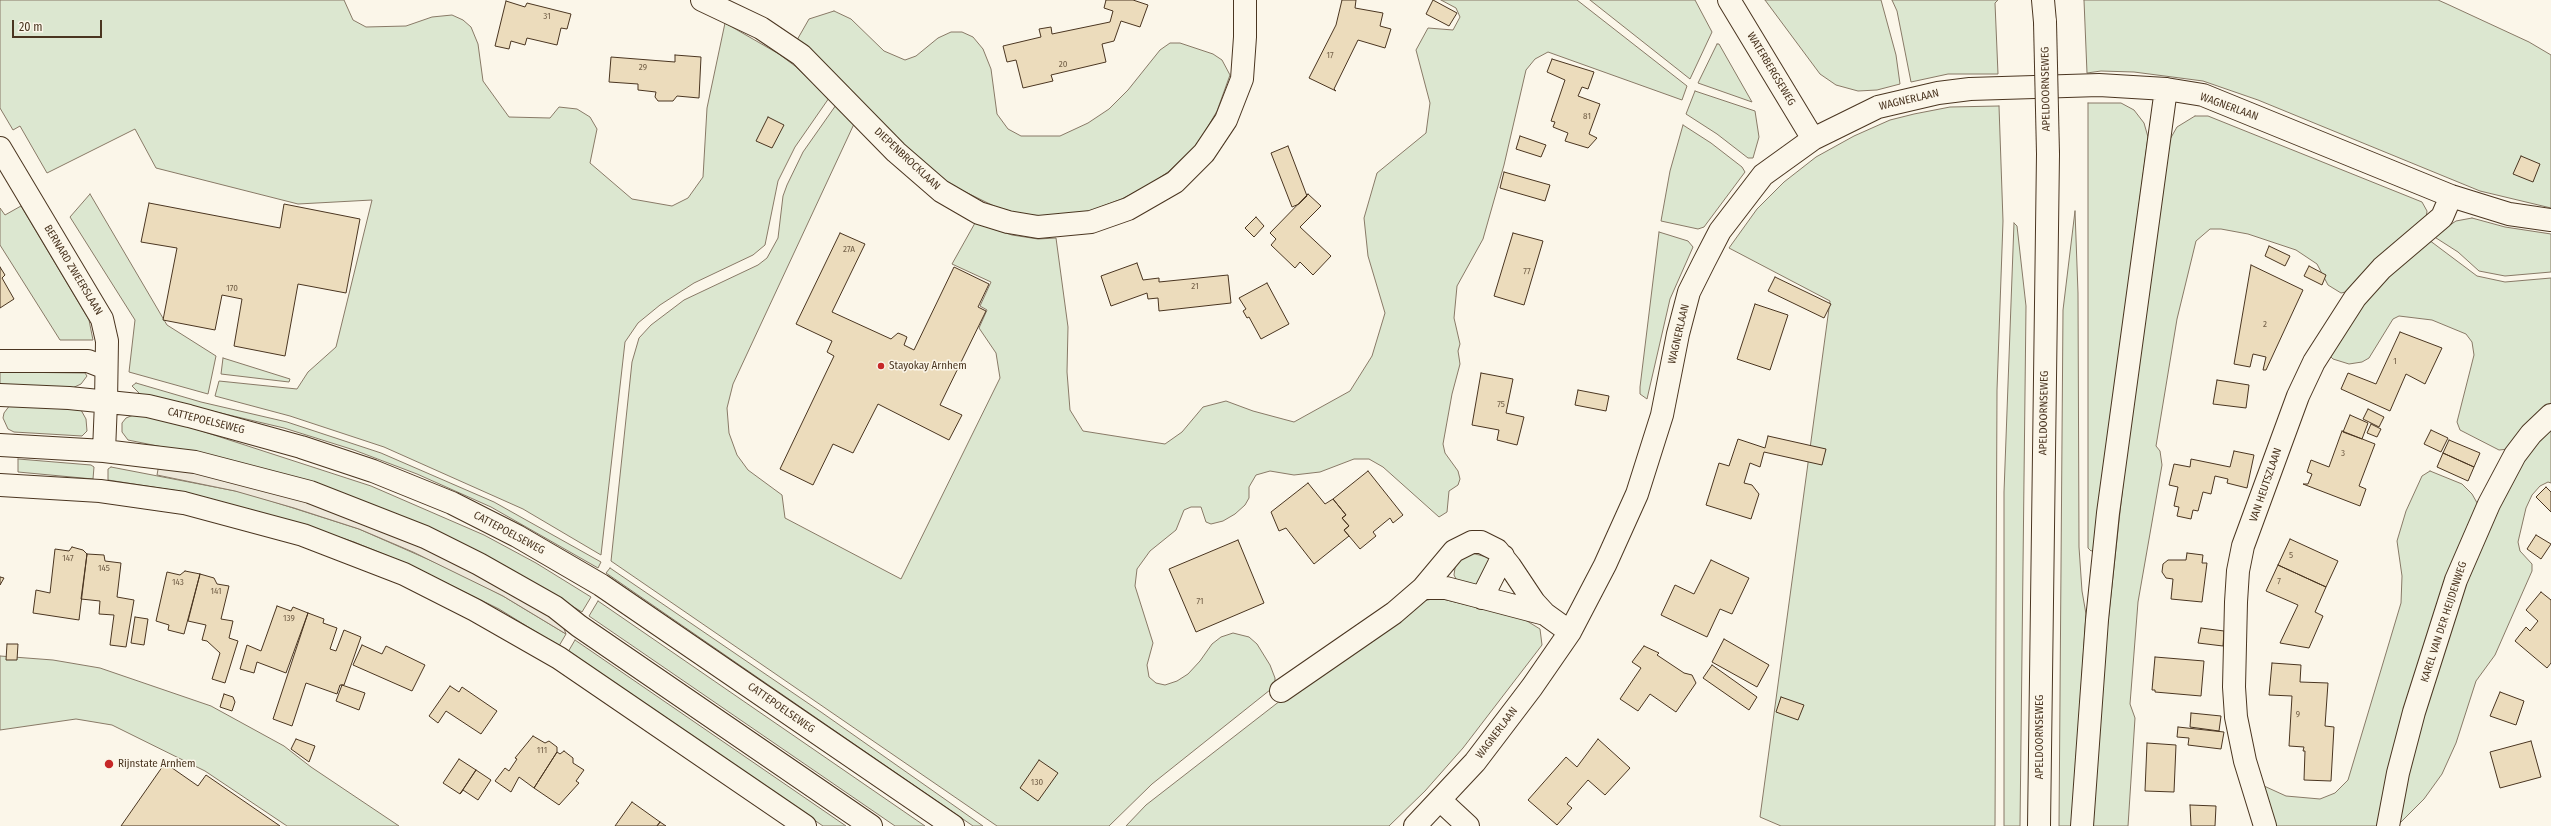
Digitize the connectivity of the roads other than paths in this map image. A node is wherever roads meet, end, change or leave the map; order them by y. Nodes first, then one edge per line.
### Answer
1 (702, 0) edge
2 (1245, 0) edge
3 (1729, 0) edge
4 (2043, 0) edge
5 (2166, 89) junction
6 (1813, 139) junction
7 (0, 148) edge
8 (2450, 196) junction
9 (2551, 220) edge
10 (0, 361) edge
11 (106, 368) junction
12 (0, 395) edge
13 (106, 402) junction
14 (2551, 415) edge
15 (0, 445) edge
16 (104, 451) junction
17 (0, 485) edge
18 (1503, 556) junction
19 (1423, 588) junction
20 (1482, 598) junction
21 (1545, 614) junction
22 (1570, 632) junction
23 (1280, 691) dead end
24 (1441, 801) junction
25 (805, 826) edge
26 (871, 826) edge
27 (953, 826) edge
28 (1415, 826) edge
29 (1468, 826) edge
30 (2040, 826) edge
31 (2082, 826) edge
32 (2265, 826) edge
33 (2388, 826) edge

1 - 2 street, DIEPENBROCKLAAN
3 - 6 street, WATERBERGSEWEG
4 - 30 street, APELDOORNSEWEG, bridge
5 - 6 street, WAGNERLAAN
5 - 8 street, WAGNERLAAN
5 - 31 street
6 - 22 street, WAGNERLAAN
7 - 11 street, BERNARD ZWEERSLAAN
8 - 9 street, WAGNERLAAN
8 - 32 street, VAN HEUTSZLAAN
10 - 11 street
11 - 13 street, BERNARD ZWEERSLAAN
12 - 13 street, CATTEPOELSEWEG
13 - 16 street, BERNARD ZWEERSLAAN
13 - 27 street, CATTEPOELSEWEG
14 - 33 street, KAREL VAN DER HEIJDENWEG
15 - 16 street
16 - 26 street
17 - 25 street
18 - 19 street
18 - 20 street
18 - 21 street
19 - 20 street
19 - 23 street
20 - 21 street
21 - 22 street
22 - 24 street, WAGNERLAAN
24 - 28 street, WAGNERLAAN
24 - 29 street

